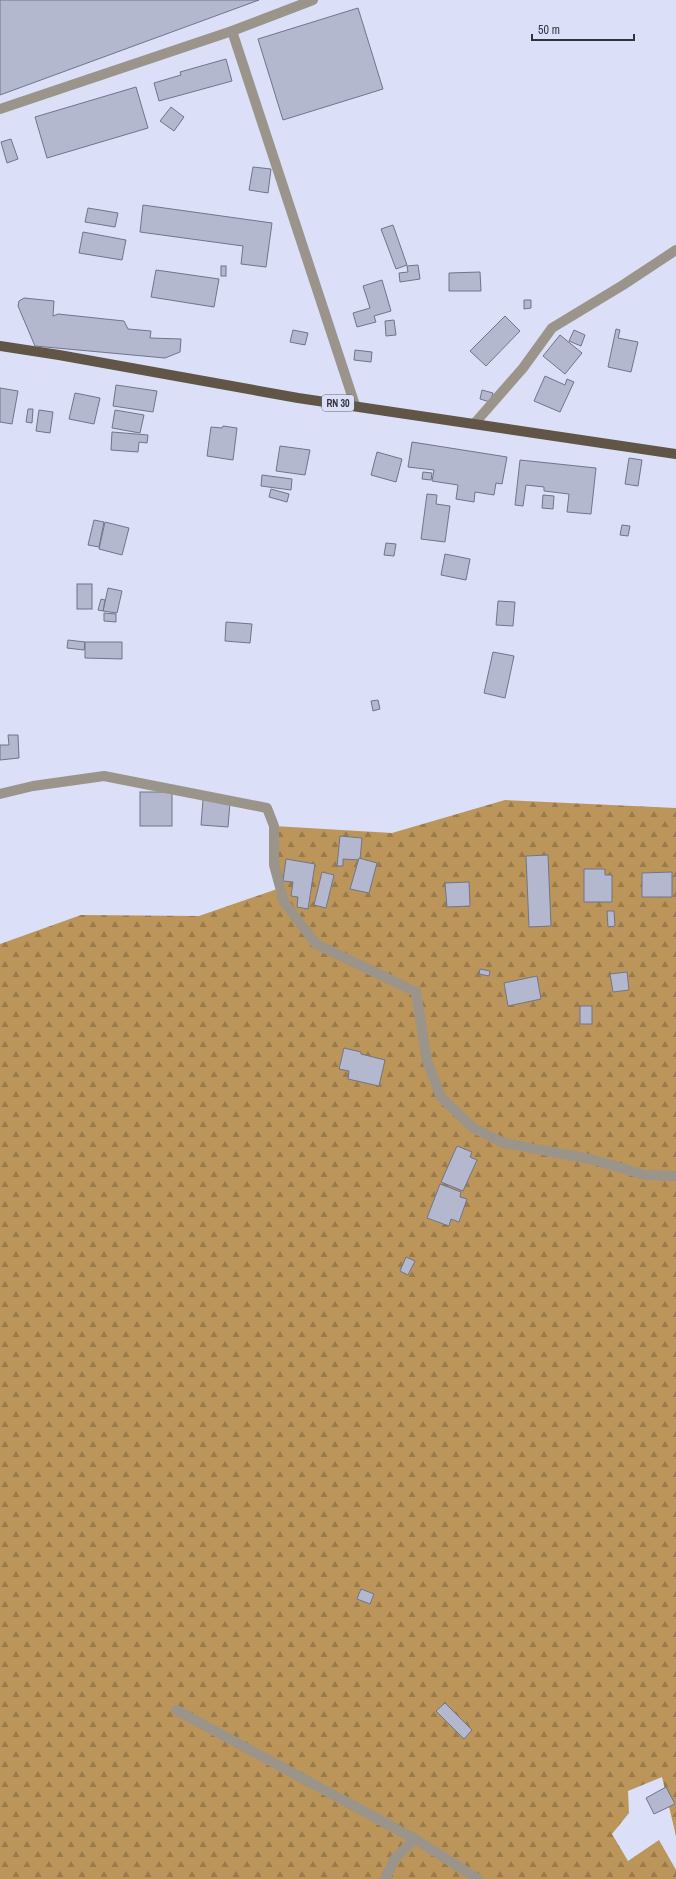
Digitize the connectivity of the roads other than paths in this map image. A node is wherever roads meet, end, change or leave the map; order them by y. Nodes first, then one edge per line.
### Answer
1 (313, 0) edge
2 (232, 31) junction
3 (0, 109) edge
4 (676, 250) edge
5 (0, 346) edge
6 (356, 405) junction
7 (474, 424) junction
8 (676, 454) edge
9 (0, 794) edge
10 (676, 1176) edge
11 (176, 1710) dead end
12 (415, 1839) junction
13 (385, 1879) edge
14 (478, 1879) edge

1 - 2 street
2 - 3 street
2 - 6 street
4 - 7 street
5 - 6 main road, RN 30
6 - 7 main road, RN 30
7 - 8 main road, RN 30
9 - 10 street
11 - 12 street
12 - 13 street
12 - 14 street

